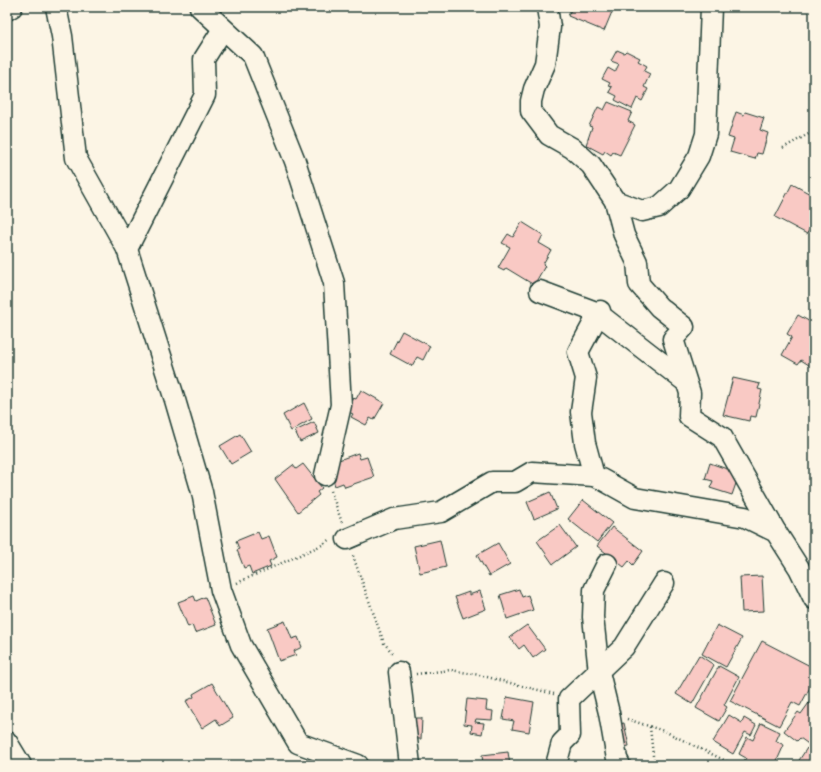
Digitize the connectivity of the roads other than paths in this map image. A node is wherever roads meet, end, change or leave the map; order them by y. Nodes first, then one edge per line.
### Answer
1 (12, 7) edge
2 (56, 7) edge
3 (200, 7) edge
4 (547, 7) edge
5 (711, 7) edge
6 (7, 10) edge
7 (223, 29) junction
8 (615, 201) junction
9 (126, 249) junction
10 (540, 291) dead end
11 (599, 312) junction
12 (686, 382) junction
13 (325, 475) road end
14 (594, 476) junction
15 (776, 532) junction
16 (346, 534) road end
17 (608, 564) dead end
18 (664, 583) dead end
19 (814, 599) edge
20 (399, 672) road end
21 (599, 672) junction
22 (7, 742) edge
23 (21, 765) edge
24 (358, 765) edge
25 (410, 765) edge
26 (556, 765) edge
27 (620, 765) edge

1 - 6 street
2 - 9 street
3 - 7 street
4 - 8 street
5 - 8 street
7 - 9 street
7 - 13 street
8 - 12 street
9 - 24 street
10 - 11 street
11 - 12 street
11 - 14 street
12 - 15 street
14 - 15 street
14 - 16 street
15 - 19 street
17 - 21 street
18 - 21 street
20 - 25 street
21 - 26 street
21 - 27 street
22 - 23 street

